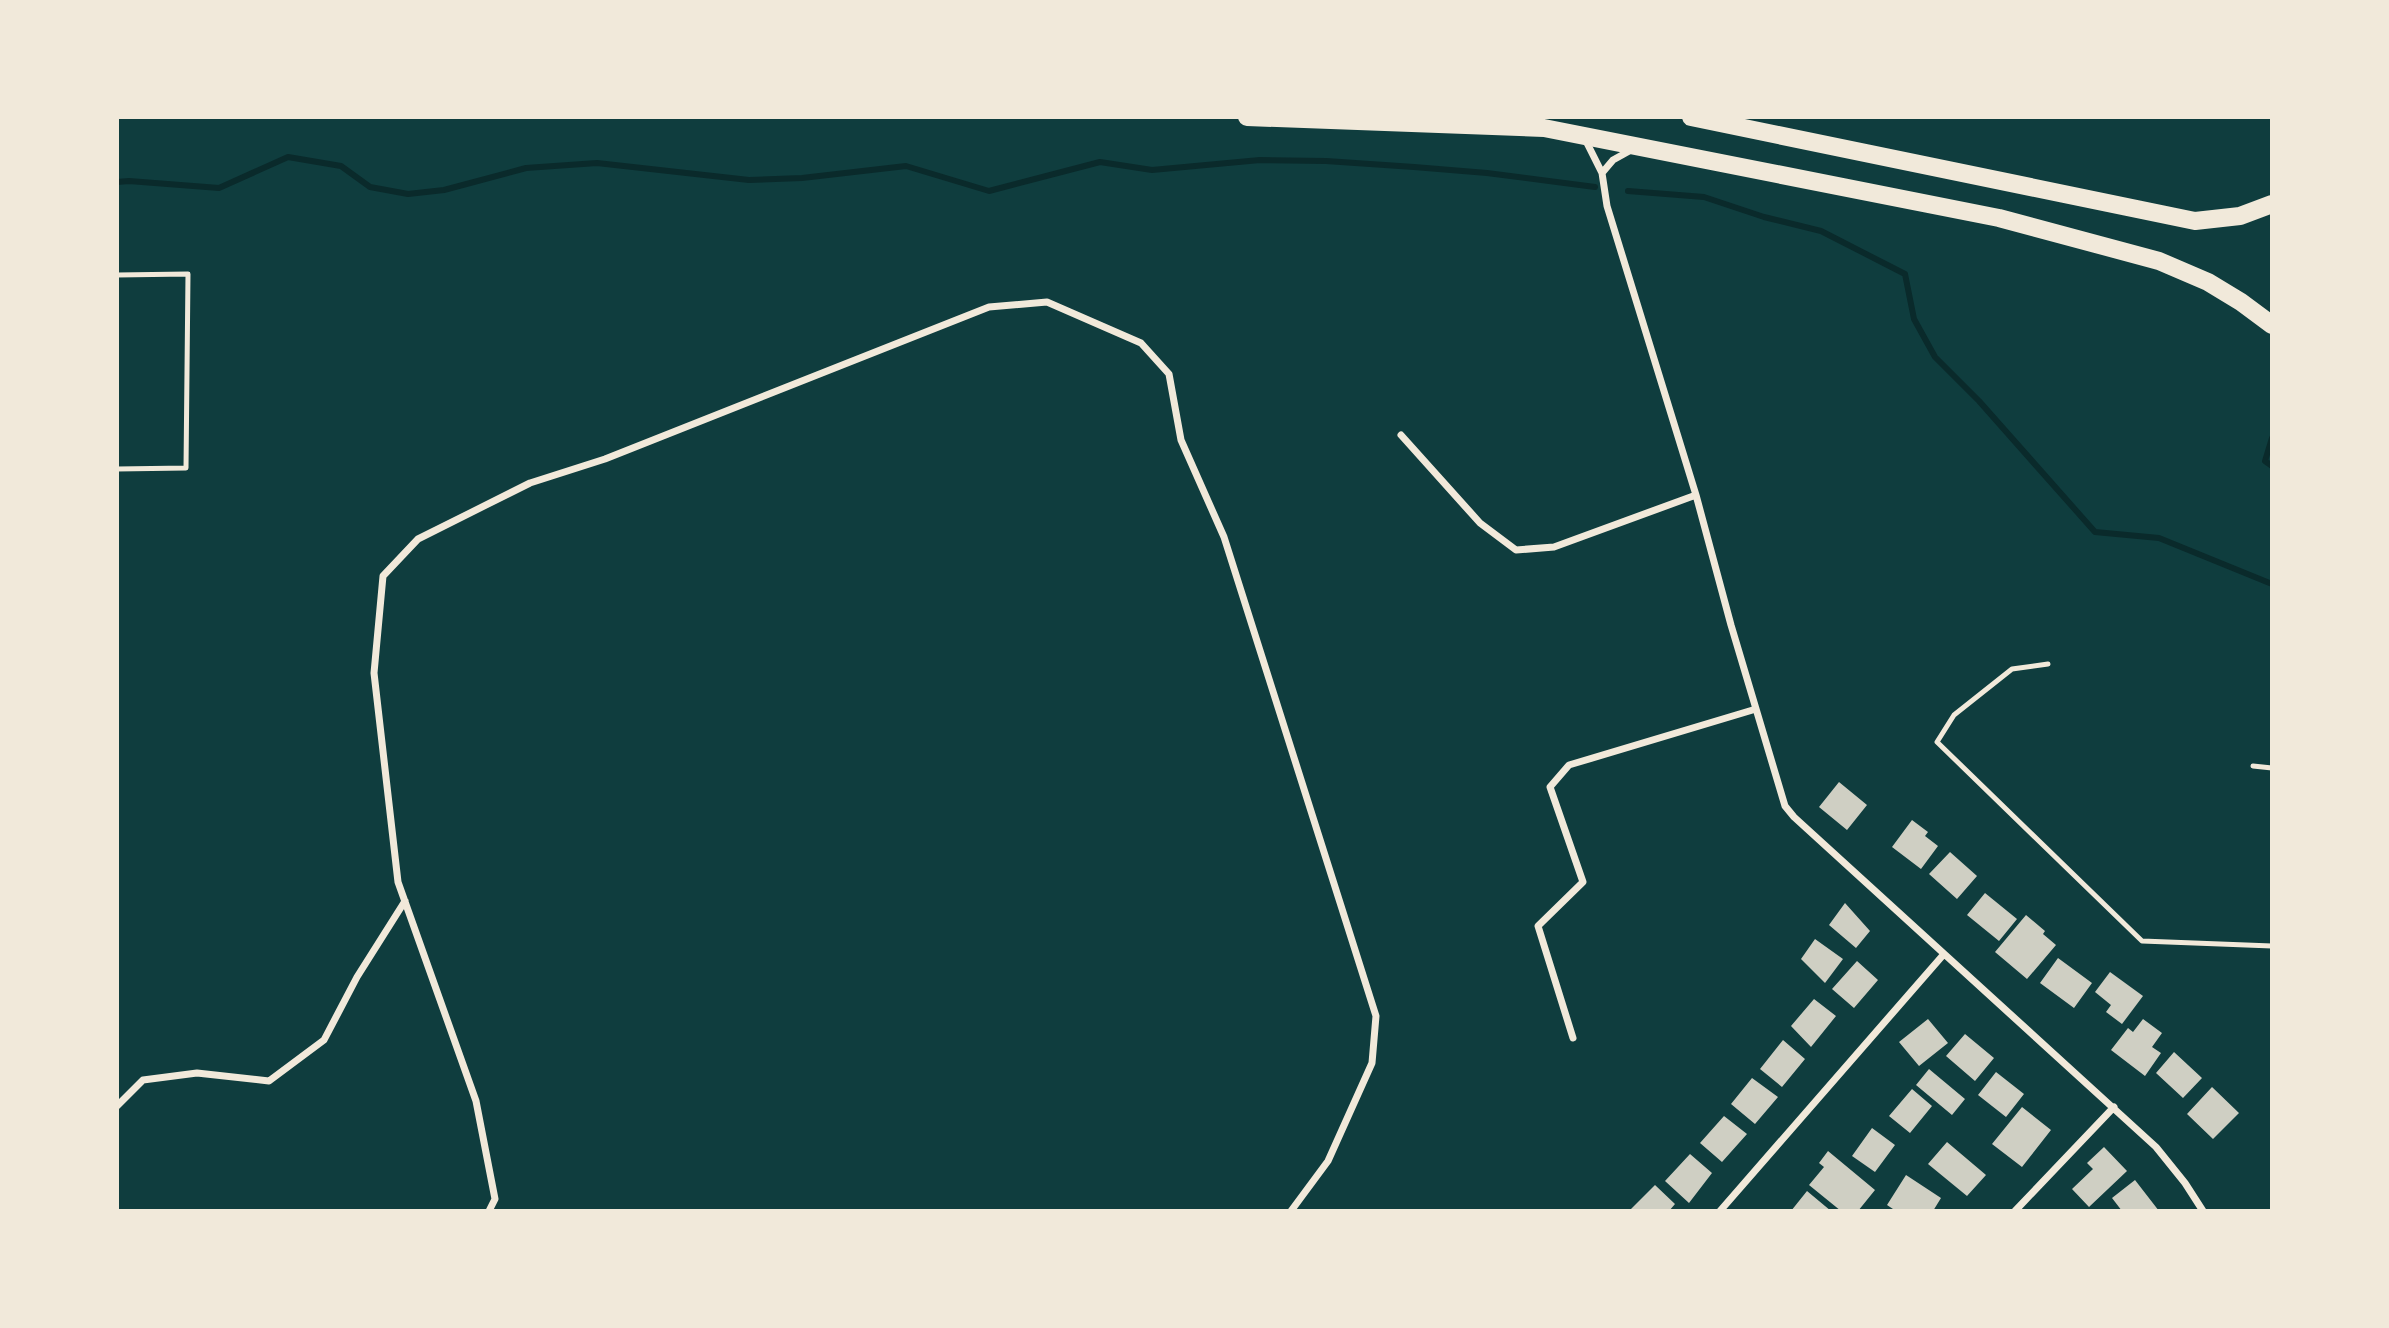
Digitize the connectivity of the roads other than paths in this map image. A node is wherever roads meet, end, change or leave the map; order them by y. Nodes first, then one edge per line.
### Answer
1 (1247, 117) edge
2 (1691, 117) edge
3 (1583, 136) junction
4 (1637, 146) junction
5 (1602, 173) junction
6 (2272, 204) edge
7 (117, 275) edge
8 (2272, 326) edge
9 (1401, 435) dead end
10 (117, 469) edge
11 (1696, 495) junction
12 (2049, 664) dead end
13 (1756, 709) junction
14 (2253, 766) dead end
15 (2272, 768) edge
16 (405, 901) junction
17 (2272, 946) edge
18 (1944, 954) junction
19 (1573, 1038) dead end
20 (117, 1106) edge
21 (2114, 1107) junction
22 (489, 1211) edge
23 (1291, 1211) edge
24 (1720, 1211) edge
25 (2015, 1211) edge
26 (2203, 1211) edge

1 - 3 main road
2 - 6 main road
3 - 4 main road
3 - 5 street
4 - 5 street
4 - 8 main road
5 - 11 street
7 - 10 lane
9 - 11 street
11 - 13 street
12 - 17 lane
13 - 18 street
13 - 19 street
14 - 15 lane
16 - 20 street
16 - 22 street
16 - 23 street
18 - 21 street
18 - 24 street
21 - 25 street
21 - 26 street

